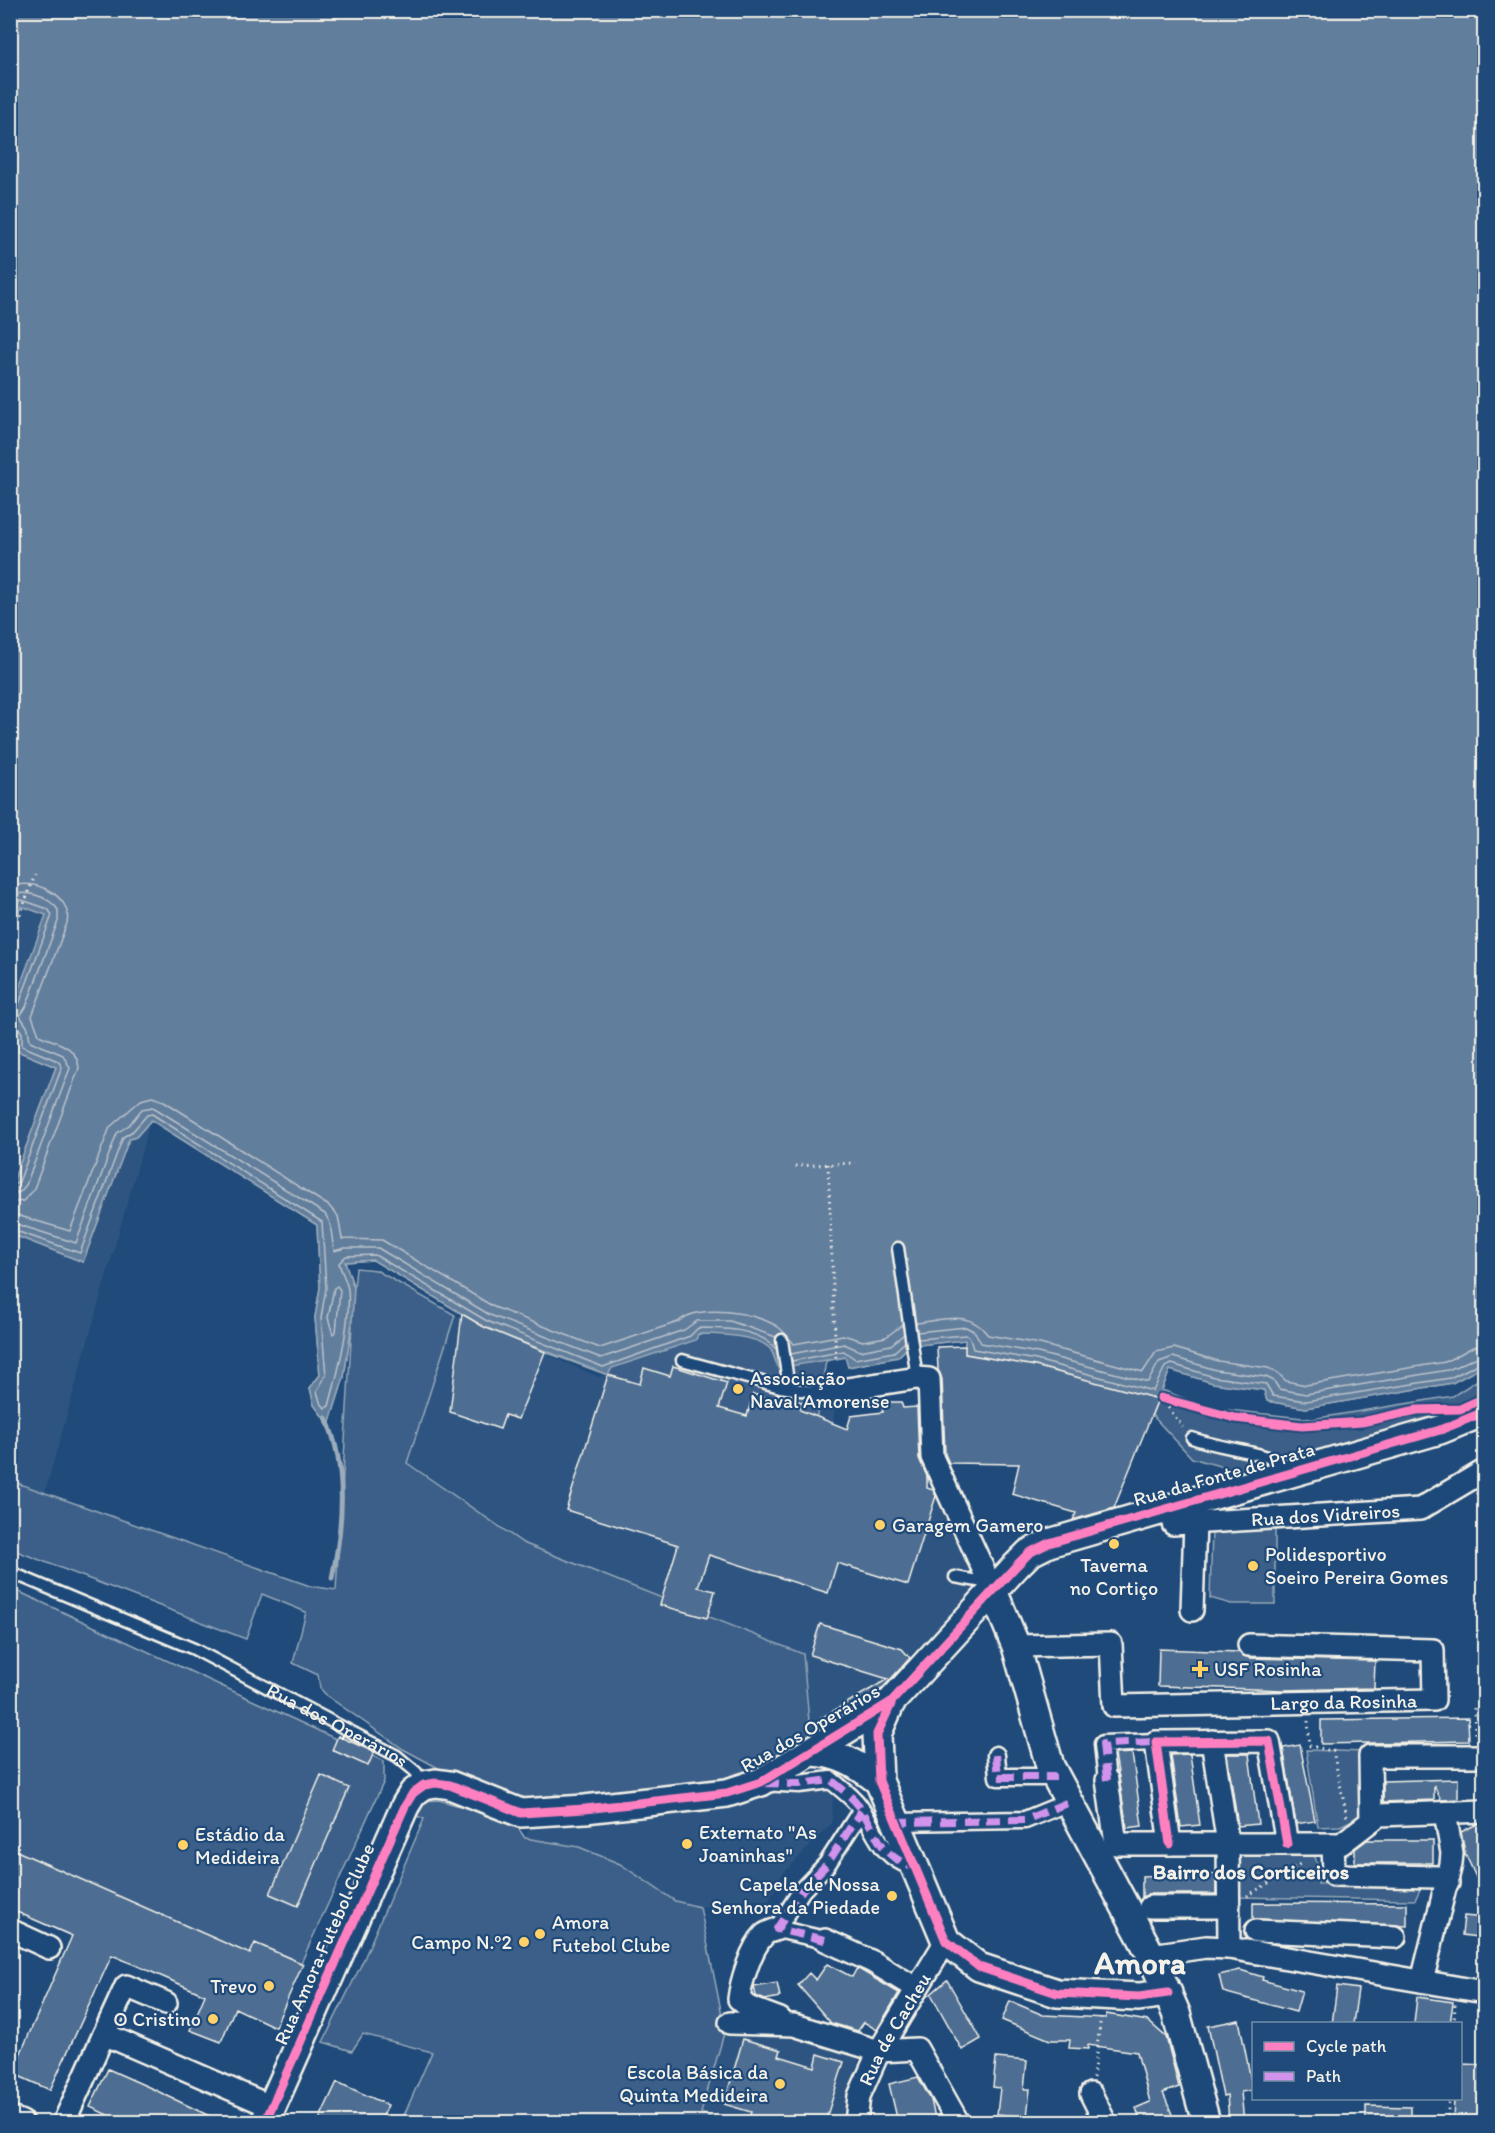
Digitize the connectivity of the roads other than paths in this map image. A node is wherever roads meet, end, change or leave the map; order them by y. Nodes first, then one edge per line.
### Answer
1 (898, 1248) dead end
2 (782, 1340) dead end
3 (682, 1360) dead end
4 (917, 1378) junction
5 (789, 1388) junction
6 (821, 1393) joint
7 (1483, 1419) edge
8 (1192, 1438) road end
9 (1299, 1472) junction
10 (1485, 1472) edge
11 (1172, 1507) junction
12 (1195, 1522) junction
13 (10, 1572) edge
14 (955, 1577) dead end
15 (991, 1587) junction
16 (1192, 1610) dead end
17 (1249, 1645) dead end
18 (1016, 1646) junction
19 (891, 1702) junction
20 (1212, 1741) junction
21 (1156, 1742) junction
22 (811, 1752) junction
23 (996, 1755) dead end
24 (1476, 1756) road end
25 (1056, 1778) junction
26 (1107, 1780) joint
27 (879, 1781) junction
28 (761, 1782) junction
29 (424, 1785) junction
30 (1069, 1802) junction
31 (861, 1811) junction
32 (1485, 1811) edge
33 (1445, 1813) junction
34 (1371, 1821) junction
35 (894, 1822) junction
36 (1342, 1840) junction
37 (1170, 1844) junction
38 (1228, 1844) junction
39 (1287, 1844) junction
40 (915, 1868) junction
41 (1448, 1883) junction
42 (1150, 1906) dead end
43 (1228, 1907) junction
44 (777, 1929) junction
45 (10, 1930) edge
46 (1256, 1931) dead end
47 (1323, 1934) junction
48 (1395, 1937) dead end
49 (825, 1940) joint
50 (946, 1941) junction
51 (49, 1948) dead end
52 (1229, 1948) junction
53 (1151, 1955) junction
54 (1323, 1963) junction
55 (1422, 1981) junction
56 (917, 1989) junction
57 (1485, 1992) edge
58 (1168, 1993) junction
59 (166, 2003) dead end
60 (730, 2023) dead end
61 (794, 2025) junction
62 (104, 2034) junction
63 (879, 2051) junction
64 (1091, 2094) road end
65 (268, 2115) edge
66 (10, 2117) edge
67 (956, 2120) edge
68 (22, 2122) edge
69 (64, 2122) edge
70 (856, 2122) edge
71 (1105, 2122) edge
72 (1206, 2122) edge

1 - 4 lane
2 - 5 lane
3 - 5 lane
4 - 6 street
4 - 15 street
5 - 6 lane
7 - 9 street, Rua da Fonte de Prata
8 - 9 lane
9 - 11 street, Rua da Fonte de Prata
10 - 12 street, Rua dos Vidreiros
11 - 12 street, Rua dos Vidreiros
11 - 15 street, Rua da Fonte de Prata
12 - 16 street
13 - 29 lane, Rua dos Operários
14 - 15 lane
15 - 18 street
15 - 19 street, Rua dos Operários
17 - 18 street, Largo da Rosinha
18 - 25 street
19 - 22 street, Rua dos Operários
19 - 27 street
20 - 21 street
20 - 38 street
20 - 39 street
21 - 26 street
21 - 37 street
22 - 27 street
22 - 28 street, Rua dos Operários
23 - 25 street
24 - 34 street
25 - 30 street
26 - 37 street
27 - 35 street
28 - 29 street, Rua dos Operários
28 - 31 street
29 - 65 street, Rua Amora Futebol Clube
30 - 35 street
30 - 53 street
31 - 40 street
31 - 44 street
32 - 33 street
33 - 34 street
33 - 41 street
34 - 36 street
35 - 40 street
36 - 39 street
36 - 41 street
37 - 38 street
38 - 39 street
38 - 43 street
40 - 50 street
41 - 55 street
42 - 43 street
43 - 52 street
44 - 49 street
44 - 61 street
45 - 51 street
46 - 47 street
47 - 48 street
47 - 54 street
49 - 56 street
50 - 56 street, Rua de Cacheu
50 - 58 street
52 - 53 street
52 - 54 street
53 - 58 street
54 - 55 street
55 - 57 street
56 - 63 street, Rua de Cacheu
58 - 72 street
59 - 62 street
60 - 61 street
61 - 63 street
62 - 65 street
62 - 69 street
63 - 67 street
63 - 70 street, Rua de Cacheu
64 - 71 street
66 - 68 street

